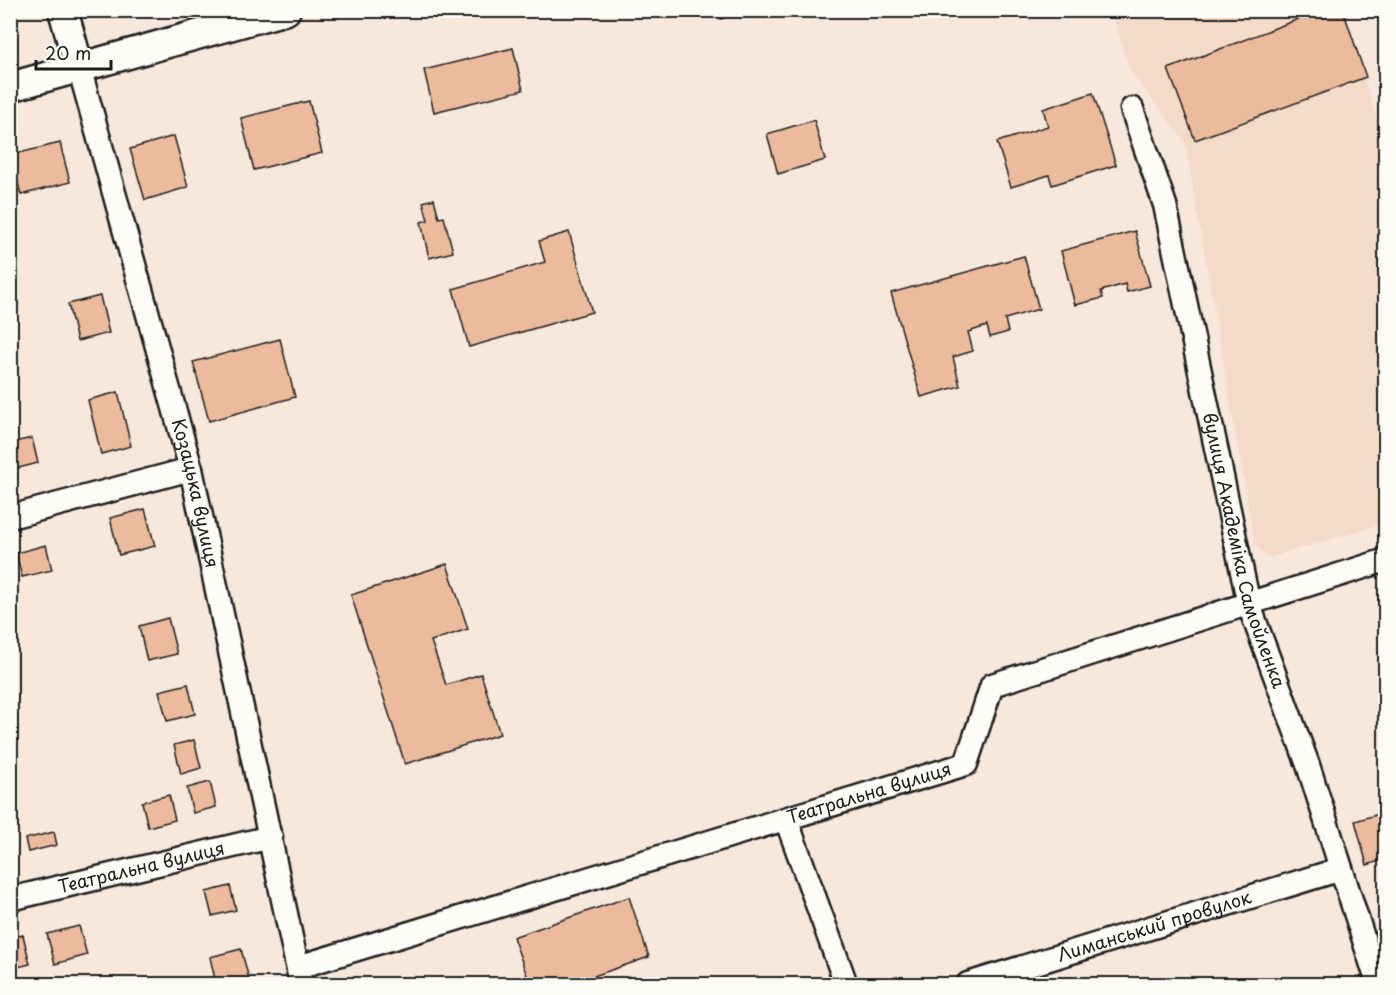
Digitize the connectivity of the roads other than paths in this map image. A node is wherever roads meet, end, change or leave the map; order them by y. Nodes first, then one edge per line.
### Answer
1 (63, 10) edge
2 (286, 10) edge
3 (79, 67) junction
4 (10, 87) edge
5 (1132, 109) dead end
6 (191, 469) junction
7 (10, 517) edge
8 (1386, 560) edge
9 (1249, 605) junction
10 (786, 819) junction
11 (271, 837) junction
12 (1341, 869) junction
13 (10, 899) edge
14 (300, 976) edge
15 (846, 984) edge
16 (968, 984) edge
17 (1378, 984) edge

1 - 3 street, Козацька вулиця
2 - 3 street
3 - 4 street
3 - 6 street, Козацька вулиця
5 - 9 street, вулиця Академіка Самойленка
6 - 7 street
6 - 11 street, Козацька вулиця
8 - 9 street, Театральна вулиця
9 - 10 street, Театральна вулиця
9 - 12 street, вулиця Академіка Самойленка
10 - 14 street, Театральна вулиця
10 - 15 street
11 - 13 street, Театральна вулиця
11 - 14 street, Козацька вулиця
12 - 16 street, Лиманський провулок
12 - 17 street, вулиця Академіка Самойленка

